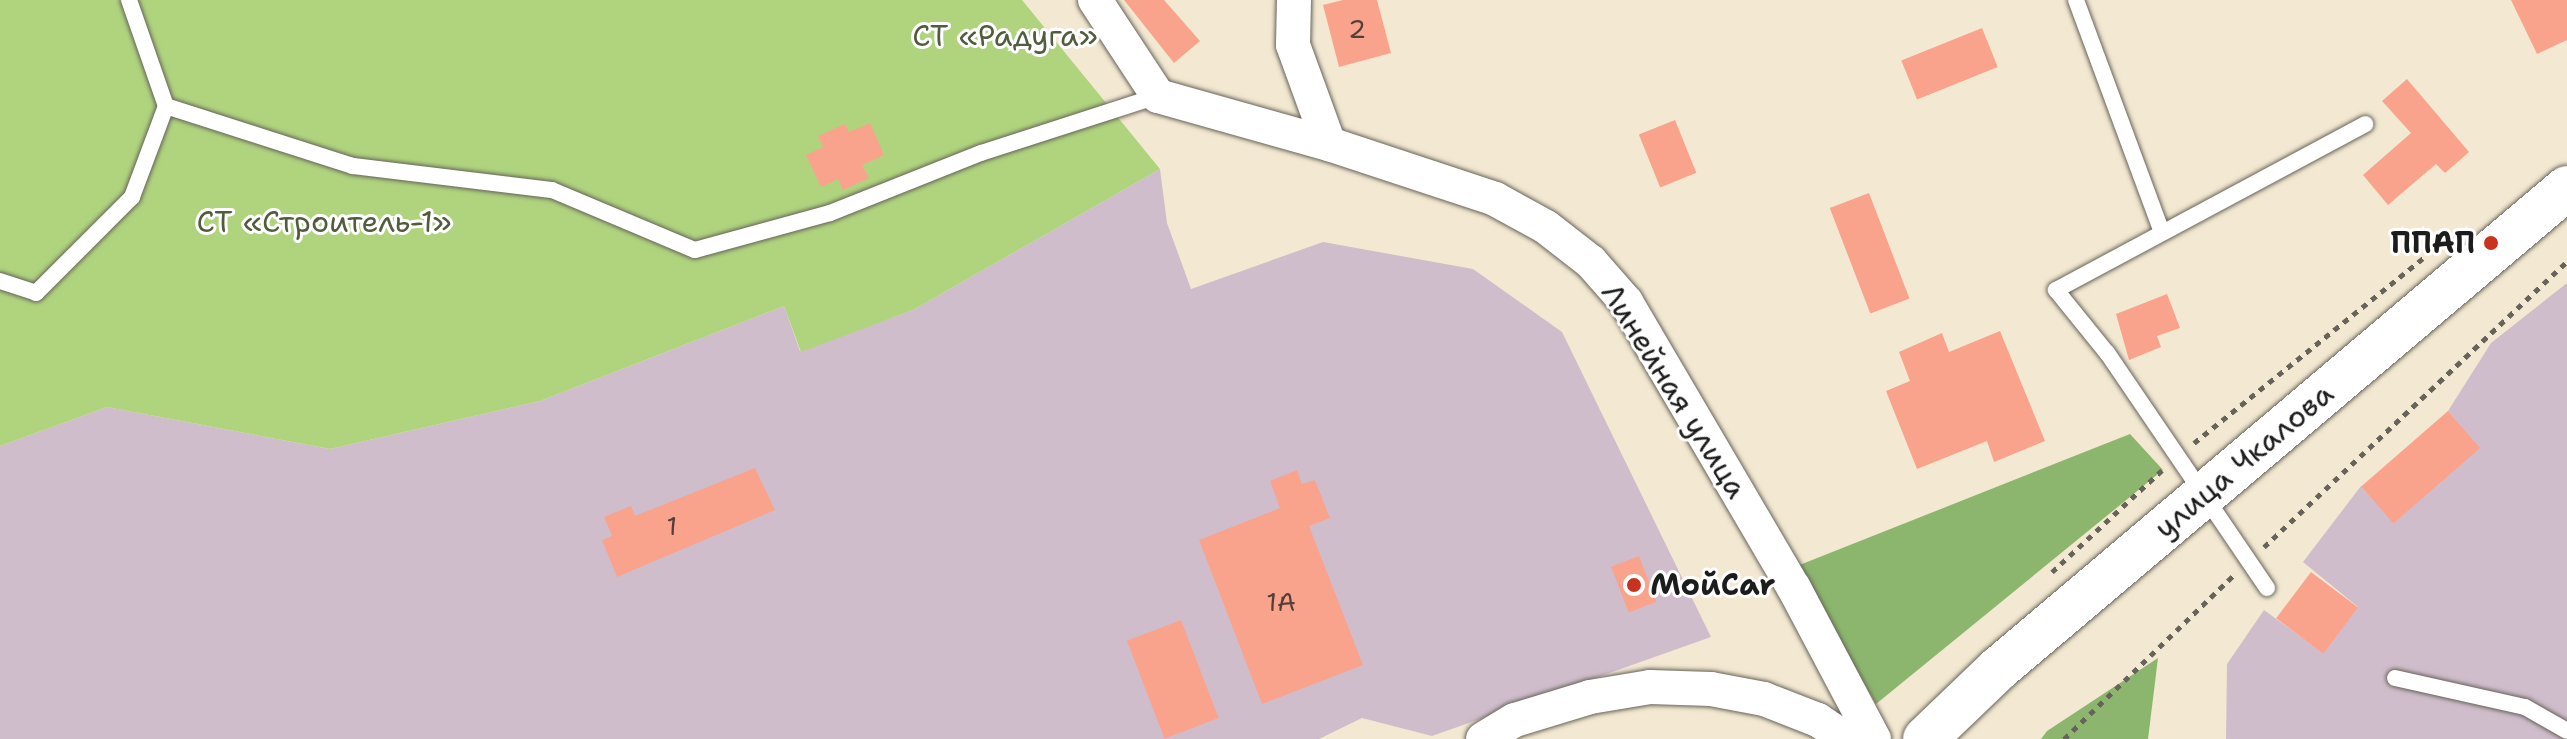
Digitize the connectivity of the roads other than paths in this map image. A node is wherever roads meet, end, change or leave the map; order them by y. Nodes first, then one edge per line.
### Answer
1 (129, 0) edge
2 (1095, 0) edge
3 (1294, 0) edge
4 (2076, 0) edge
5 (1158, 96) junction
6 (166, 106) junction
7 (2365, 124) dead end
8 (1329, 144) junction
9 (2567, 188) edge
10 (2161, 230) junction
11 (0, 281) edge
12 (2205, 493) junction
13 (2267, 588) dead end
14 (2395, 678) dead end
15 (2567, 731) edge
16 (1483, 739) edge
17 (1846, 739) edge
18 (1874, 739) edge
19 (1925, 739) edge

1 - 6 lane
2 - 5 street
3 - 8 street
4 - 10 lane
5 - 6 lane
5 - 8 street, Линейная улица
6 - 11 lane
7 - 10 lane
8 - 18 street, Линейная улица
9 - 12 main road, улица Чкалова
10 - 12 lane
12 - 13 lane
12 - 19 main road, улица Чкалова
14 - 15 lane
16 - 17 street

